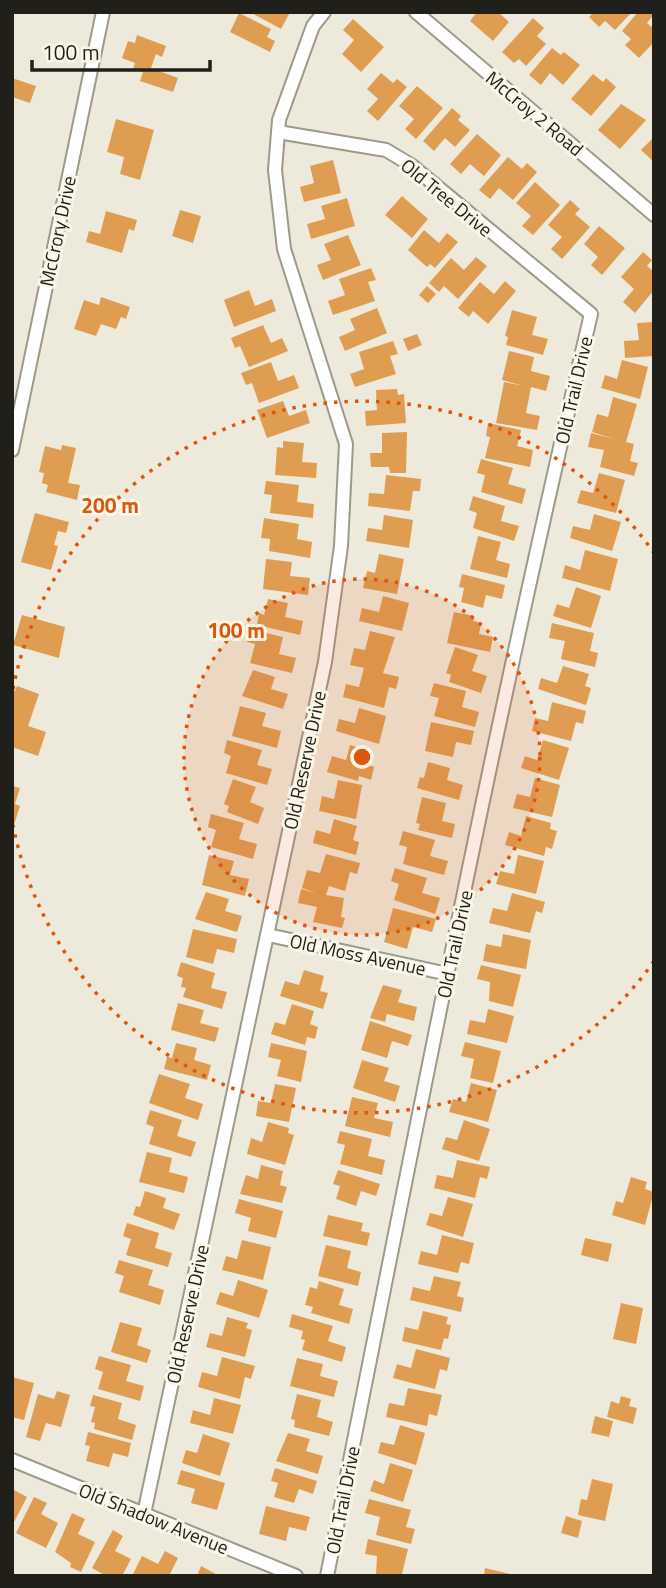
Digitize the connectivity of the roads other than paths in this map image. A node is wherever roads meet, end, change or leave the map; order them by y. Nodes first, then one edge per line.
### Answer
1 (103, 12) edge
2 (324, 12) edge
3 (416, 12) edge
4 (278, 132) junction
5 (654, 215) edge
6 (591, 314) joint
7 (12, 450) edge
8 (268, 935) junction
9 (448, 974) junction
10 (12, 1460) edge
11 (144, 1514) junction
12 (296, 1576) edge
13 (327, 1576) edge

1 - 7 street, McCrory Drive
2 - 4 street, Old Reserve Drive
3 - 5 street, McCroy 2 Road
4 - 6 street, Old Tree Drive
4 - 8 street, Old Reserve Drive
6 - 9 street, Old Trail Drive
8 - 9 street, Old Moss Avenue
8 - 11 street, Old Reserve Drive
9 - 13 street, Old Trail Drive
10 - 11 street, Old Shadow Avenue
11 - 12 street, Old Shadow Avenue

